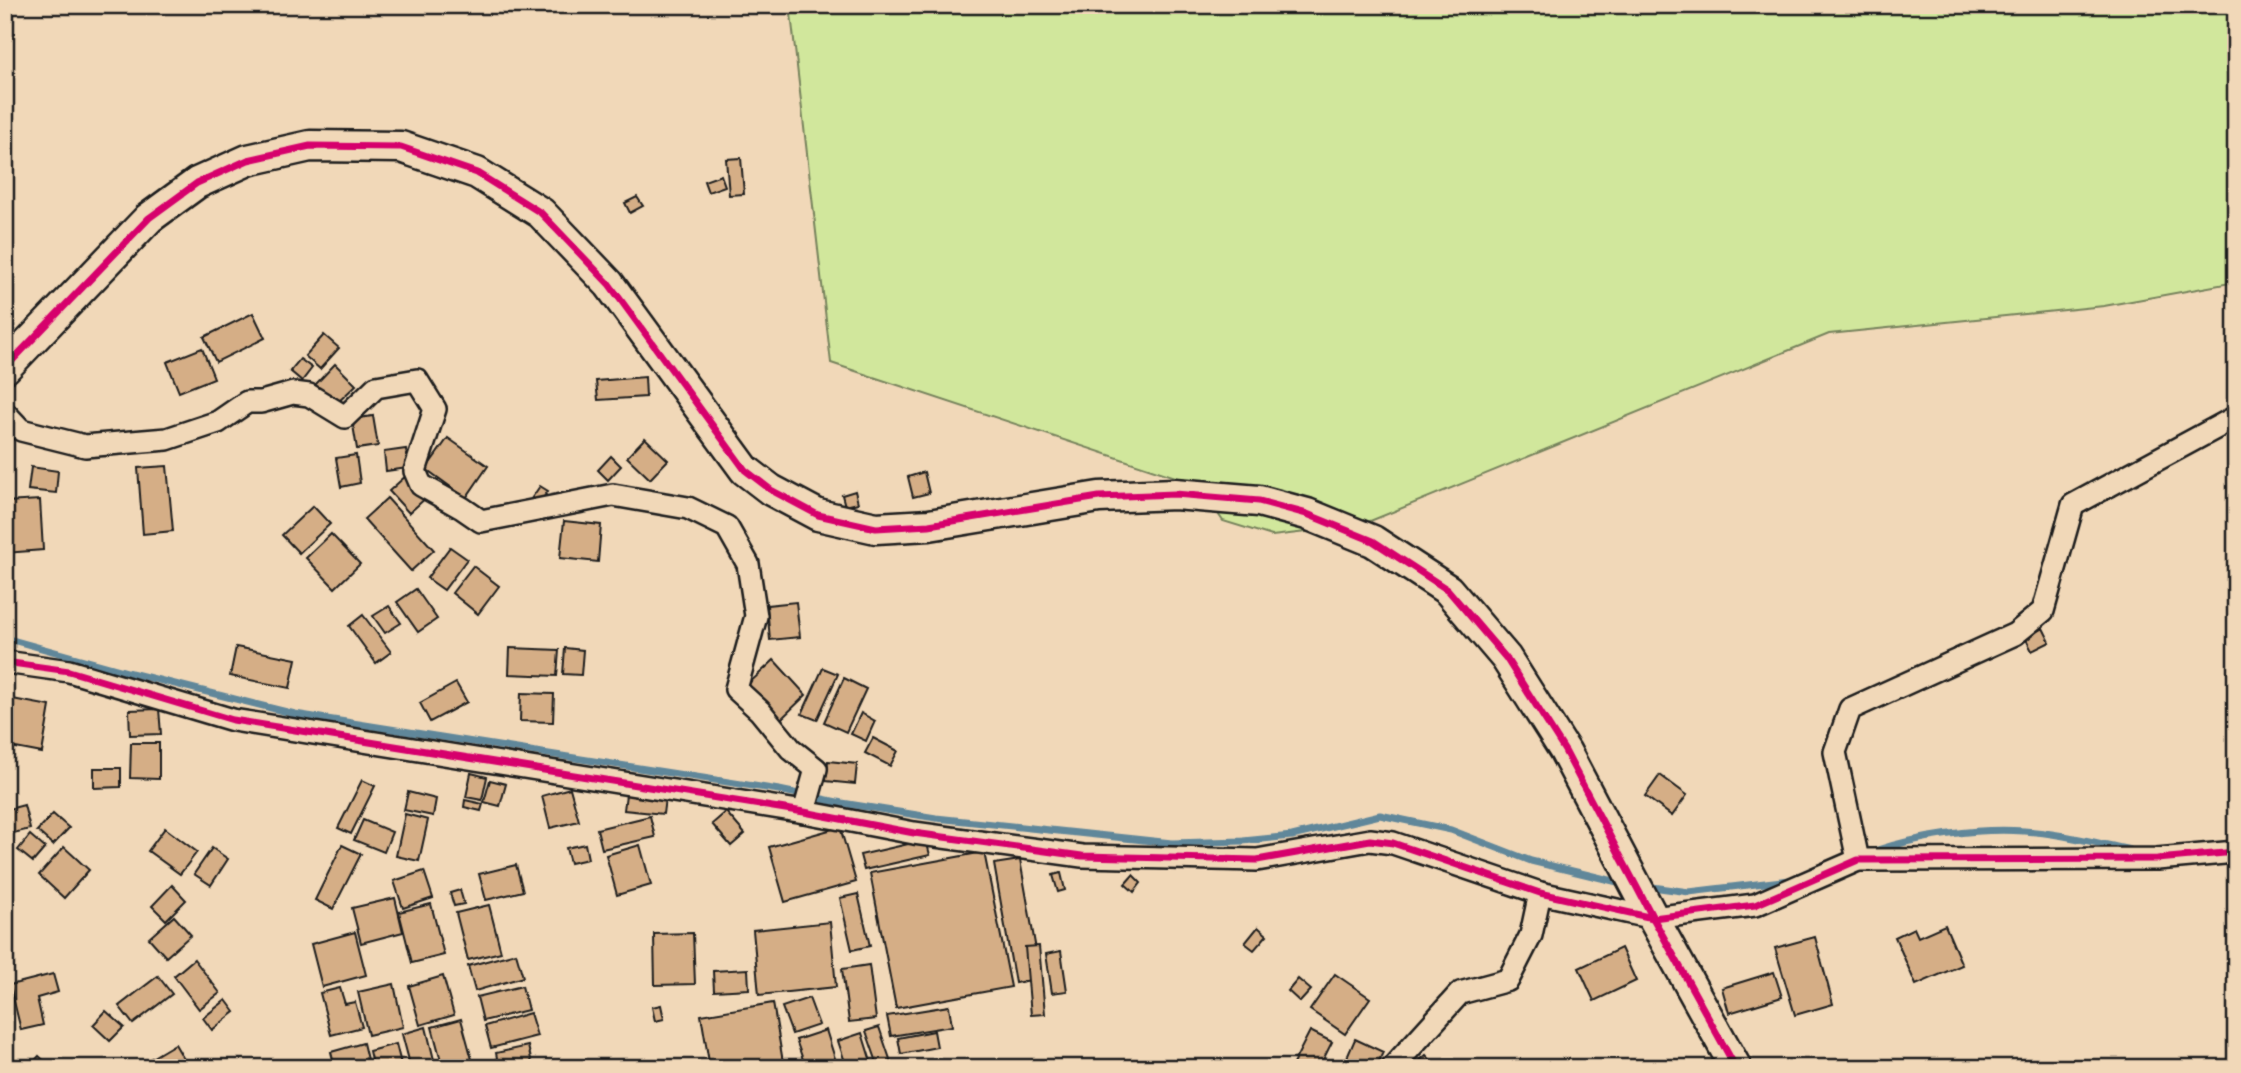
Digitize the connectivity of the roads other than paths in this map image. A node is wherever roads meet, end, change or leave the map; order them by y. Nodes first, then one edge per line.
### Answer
1 (5, 368) edge
2 (5, 413) edge
3 (2236, 417) edge
4 (5, 662) edge
5 (804, 812) junction
6 (2236, 852) edge
7 (1858, 860) junction
8 (1540, 893) junction
9 (1653, 918) junction
10 (1392, 1068) edge
11 (1736, 1068) edge

1 - 9 street
2 - 5 street
3 - 7 street
4 - 5 street
5 - 8 street
6 - 7 street
7 - 9 street
8 - 9 street
8 - 10 street
9 - 11 street

